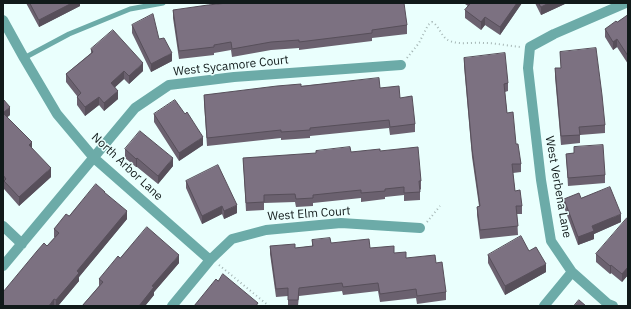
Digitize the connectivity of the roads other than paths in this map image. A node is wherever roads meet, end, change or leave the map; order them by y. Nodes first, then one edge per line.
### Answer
1 (163, 3) edge
2 (626, 3) edge
3 (3, 20) edge
4 (24, 58) junction
5 (401, 65) road end
6 (94, 158) junction
7 (3, 226) edge
8 (420, 228) road end
9 (22, 244) junction
10 (210, 260) junction
11 (3, 266) edge
12 (572, 272) junction
13 (172, 306) edge
14 (544, 306) edge
15 (613, 306) edge

1 - 4 lane
2 - 12 street, West Verbena Lane
3 - 4 street, North Arbor Lane
4 - 6 street, North Arbor Lane
5 - 6 street, West Sycamore Court
6 - 9 street, West Sycamore Court
6 - 10 street, North Arbor Lane
7 - 9 street
8 - 10 street, West Elm Court
9 - 11 street, West Sycamore Court
10 - 13 street, West Elm Court
12 - 14 street
12 - 15 street, West Verbena Lane

